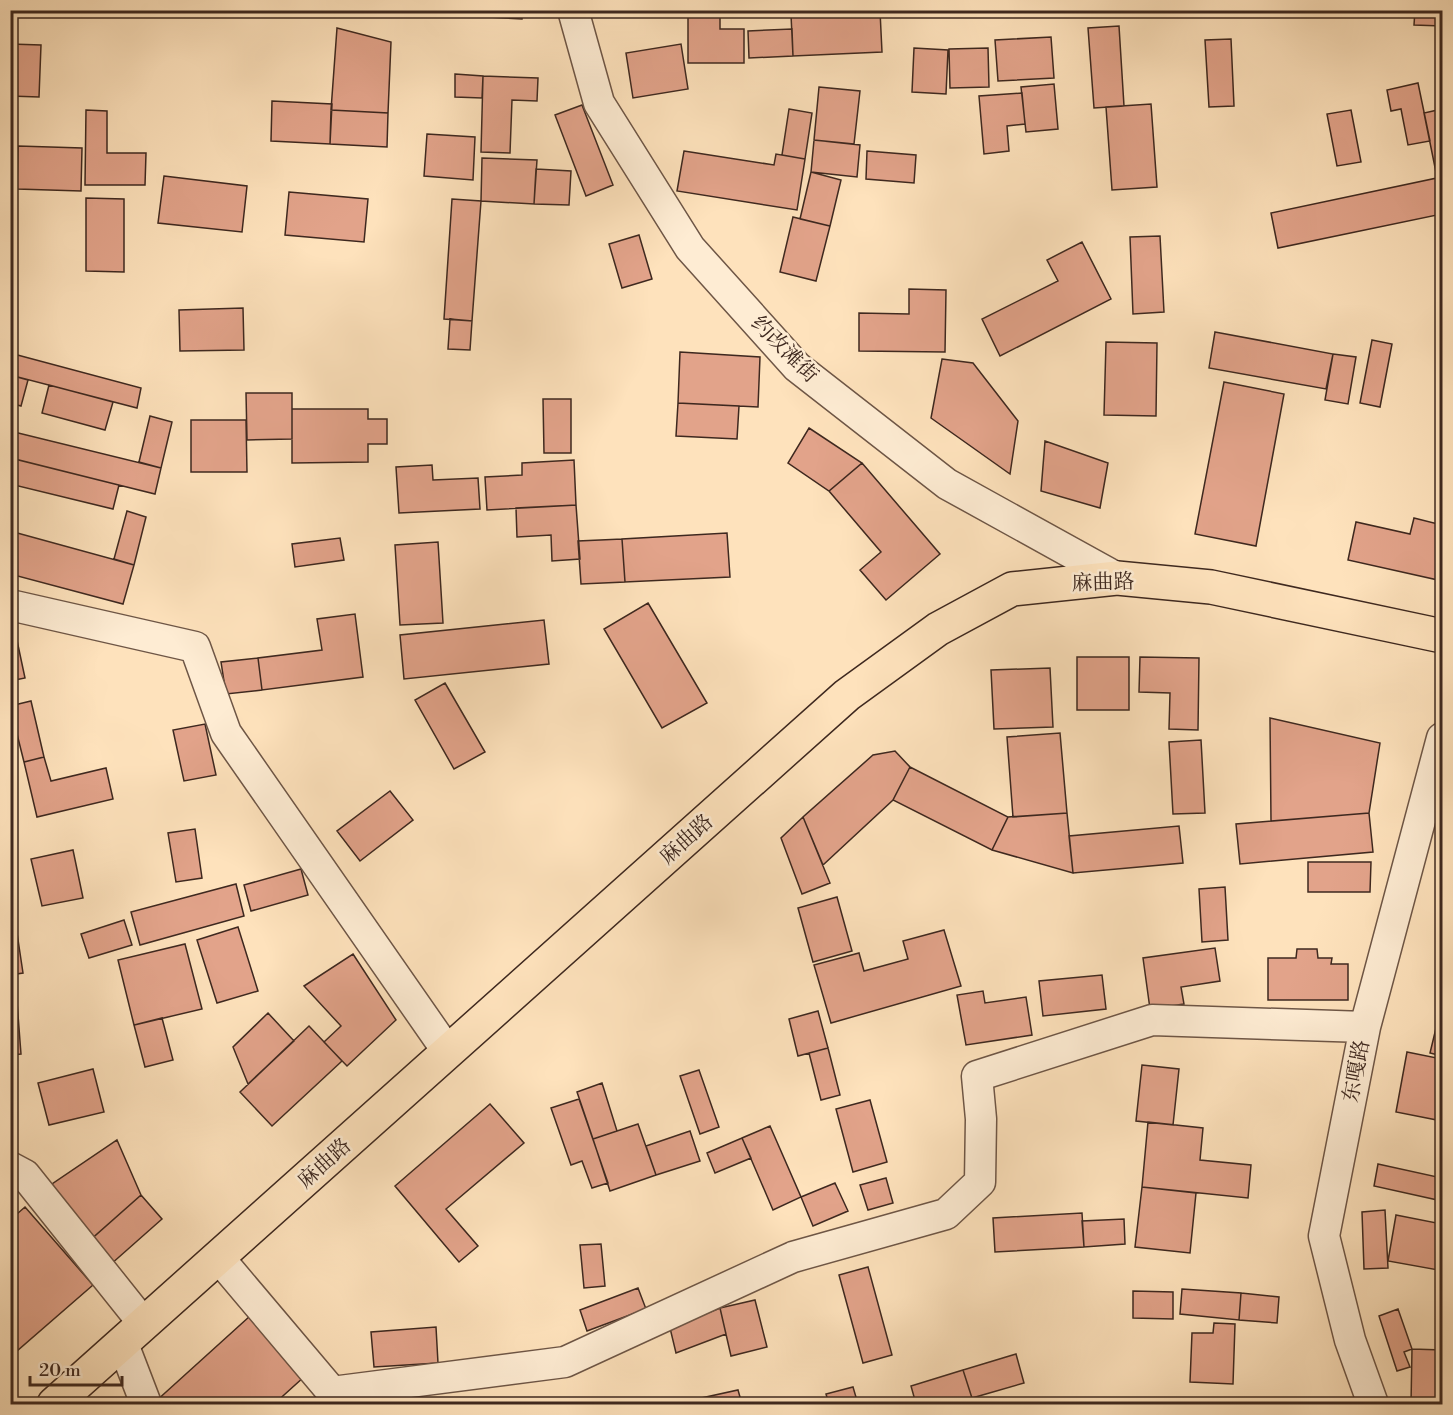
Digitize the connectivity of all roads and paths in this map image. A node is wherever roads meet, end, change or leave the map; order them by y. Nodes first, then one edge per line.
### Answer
1 (573, 10) edge
2 (1118, 578) junction
3 (10, 605) edge
4 (1443, 636) edge
5 (1443, 738) edge
6 (1365, 1027) junction
7 (448, 1052) junction
8 (10, 1167) edge
9 (218, 1257) junction
10 (133, 1334) junction
11 (54, 1404) edge
12 (147, 1404) edge
13 (1373, 1404) edge

1 - 2 street, 约改滩街
2 - 4 main road, 麻曲路
2 - 7 main road, 麻曲路
3 - 7 street
5 - 6 street, 东嘎路
6 - 9 street
6 - 13 street, 东嘎路
7 - 9 main road, 麻曲路
8 - 10 street
9 - 10 main road, 麻曲路
10 - 11 main road, 麻曲路
10 - 12 street

